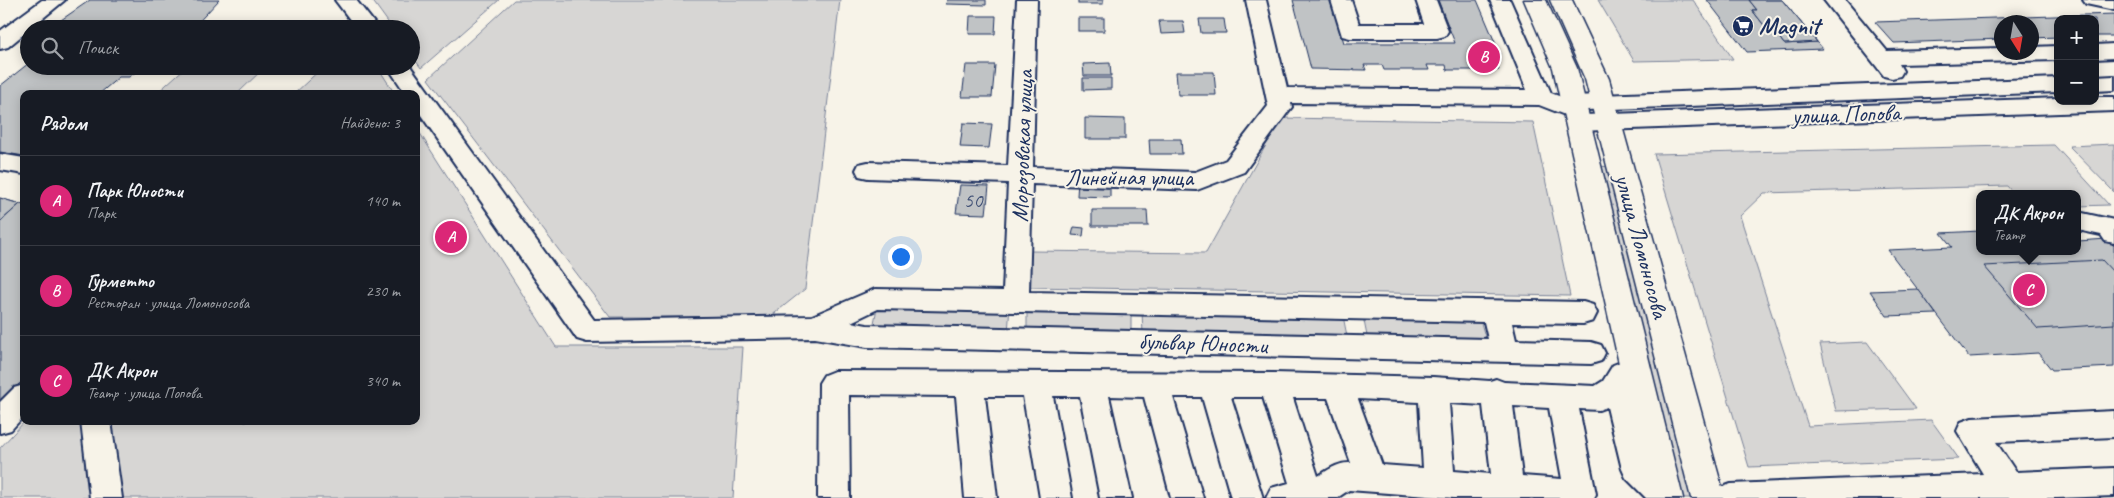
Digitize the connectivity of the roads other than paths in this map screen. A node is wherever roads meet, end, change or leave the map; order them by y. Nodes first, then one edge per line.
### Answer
1 (55, 0) edge
2 (345, 0) edge
3 (1027, 0) edge
4 (1256, 0) edge
5 (1341, 0) edge
6 (1426, 0) edge
7 (1500, 0) edge
8 (1535, 0) edge
9 (1562, 0) edge
10 (1834, 0) edge
11 (2093, 0) edge
12 (2114, 4) edge
13 (29, 20) edge
14 (361, 20) edge
15 (20, 27) edge
16 (0, 42) edge
17 (2099, 52) edge
18 (2114, 52) edge
19 (2054, 53) edge
20 (1881, 58) junction
21 (404, 75) edge
22 (2114, 83) edge
23 (2099, 84) edge
24 (2054, 85) edge
25 (415, 90) edge
26 (1908, 90) junction
27 (1278, 95) junction
28 (420, 97) edge
29 (1542, 98) junction
30 (2114, 104) edge
31 (1575, 112) junction
32 (1606, 112) junction
33 (0, 162) edge
34 (20, 165) edge
35 (868, 170) dead end
36 (1022, 176) junction
37 (2081, 222) edge
38 (2114, 234) edge
39 (1016, 291) dead end
40 (1495, 312) junction
41 (1583, 314) dead end
42 (815, 327) junction
43 (1505, 351) junction
44 (1591, 353) dead end
45 (1632, 360) junction
46 (969, 384) junction
47 (1036, 384) junction
48 (1092, 385) junction
49 (1155, 385) junction
50 (1213, 385) junction
51 (1274, 386) junction
52 (1339, 386) junction
53 (1617, 388) junction
54 (1433, 389) junction
55 (1496, 392) junction
56 (1560, 395) junction
57 (20, 401) edge
58 (0, 421) edge
59 (2114, 424) edge
60 (97, 425) edge
61 (1371, 478) junction
62 (2114, 482) edge
63 (1439, 483) junction
64 (2008, 486) junction
65 (1508, 488) junction
66 (2054, 491) edge
67 (1295, 496) edge
68 (1666, 497) edge
69 (106, 498) edge
70 (834, 498) edge
71 (981, 498) edge
72 (1056, 498) edge
73 (1116, 498) edge
74 (1187, 498) edge
75 (1247, 498) edge
76 (1708, 498) edge
77 (1731, 498) edge

1 - 13 street
2 - 14 street
3 - 36 street, Морозовская улица
4 - 27 street, Линейная улица
5 - 6 street
7 - 29 street
8 - 31 main road, улица Ломоносова
9 - 32 main road, улица Ломоносова
10 - 20 street
11 - 12 street
15 - 16 street
17 - 18 street
19 - 20 street
20 - 26 street
21 - 25 street
22 - 23 street
24 - 26 street, улица Попова
26 - 32 street, улица Попова
27 - 29 street
27 - 36 street, Линейная улица
28 - 42 street
29 - 31 street
30 - 32 street, улица Попова
31 - 32 street, улица Попова
31 - 45 main road, улица Ломоносова
32 - 76 main road, улица Ломоносова
33 - 34 street
35 - 36 street, Линейная улица
36 - 39 street, Морозовская улица
37 - 38 street
40 - 41 street
40 - 42 street
40 - 43 street
42 - 43 street, бульвар Юности
43 - 44 street, бульвар Юности
45 - 53 street
45 - 68 main road, улица Ломоносова
46 - 47 street
46 - 70 street
46 - 71 street
47 - 48 street
47 - 72 street
48 - 49 street
48 - 73 street
49 - 50 street
49 - 74 street
50 - 51 street
50 - 75 street
51 - 52 street
51 - 67 street
52 - 54 street
52 - 61 street
53 - 56 street
53 - 68 street
54 - 55 street
54 - 63 street
55 - 56 street
55 - 65 street
56 - 65 street
57 - 58 street
59 - 64 street
60 - 69 street
61 - 63 street
61 - 67 street
62 - 66 street
63 - 65 street
64 - 66 street
64 - 77 street

